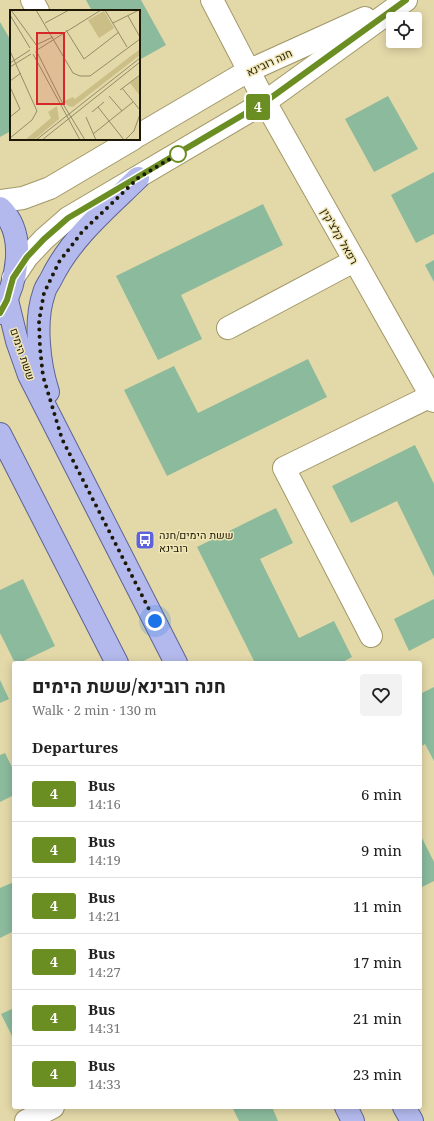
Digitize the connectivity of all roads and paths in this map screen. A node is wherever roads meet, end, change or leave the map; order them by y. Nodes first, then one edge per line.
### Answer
1 (32, 0) edge
2 (212, 0) edge
3 (405, 0) edge
4 (37, 10) edge
5 (248, 71) junction
6 (265, 102) junction
7 (140, 134) edge
8 (131, 140) edge
9 (138, 178) junction
10 (0, 201) edge
11 (0, 208) edge
12 (354, 261) junction
13 (13, 278) junction
14 (3, 306) edge
15 (228, 328) dead end
16 (433, 398) edge
17 (0, 434) edge
18 (62, 439) junction
19 (371, 636) dead end
20 (116, 661) edge
21 (175, 661) edge
22 (49, 1109) edge
23 (405, 1109) edge
24 (26, 1121) edge
25 (412, 1121) edge

1 - 4 street
2 - 5 street, רפאל קלצ'קין
3 - 5 street, חנה רובינא
3 - 6 street, חנה רובינא
5 - 6 street, רפאל קלצ'קין
5 - 7 street, חנה רובינא
6 - 9 street, חנה רובינא
6 - 12 street, רפאל קלצ'קין
8 - 10 street
9 - 13 street, חנה רובינא
9 - 18 main road
11 - 13 main road
12 - 15 street
12 - 16 street, רפאל קלצ'קין
13 - 14 main road
14 - 18 main road, ששת הימים
16 - 19 street
17 - 20 main road
18 - 21 main road, ששת הימים
22 - 24 street
23 - 25 main road

